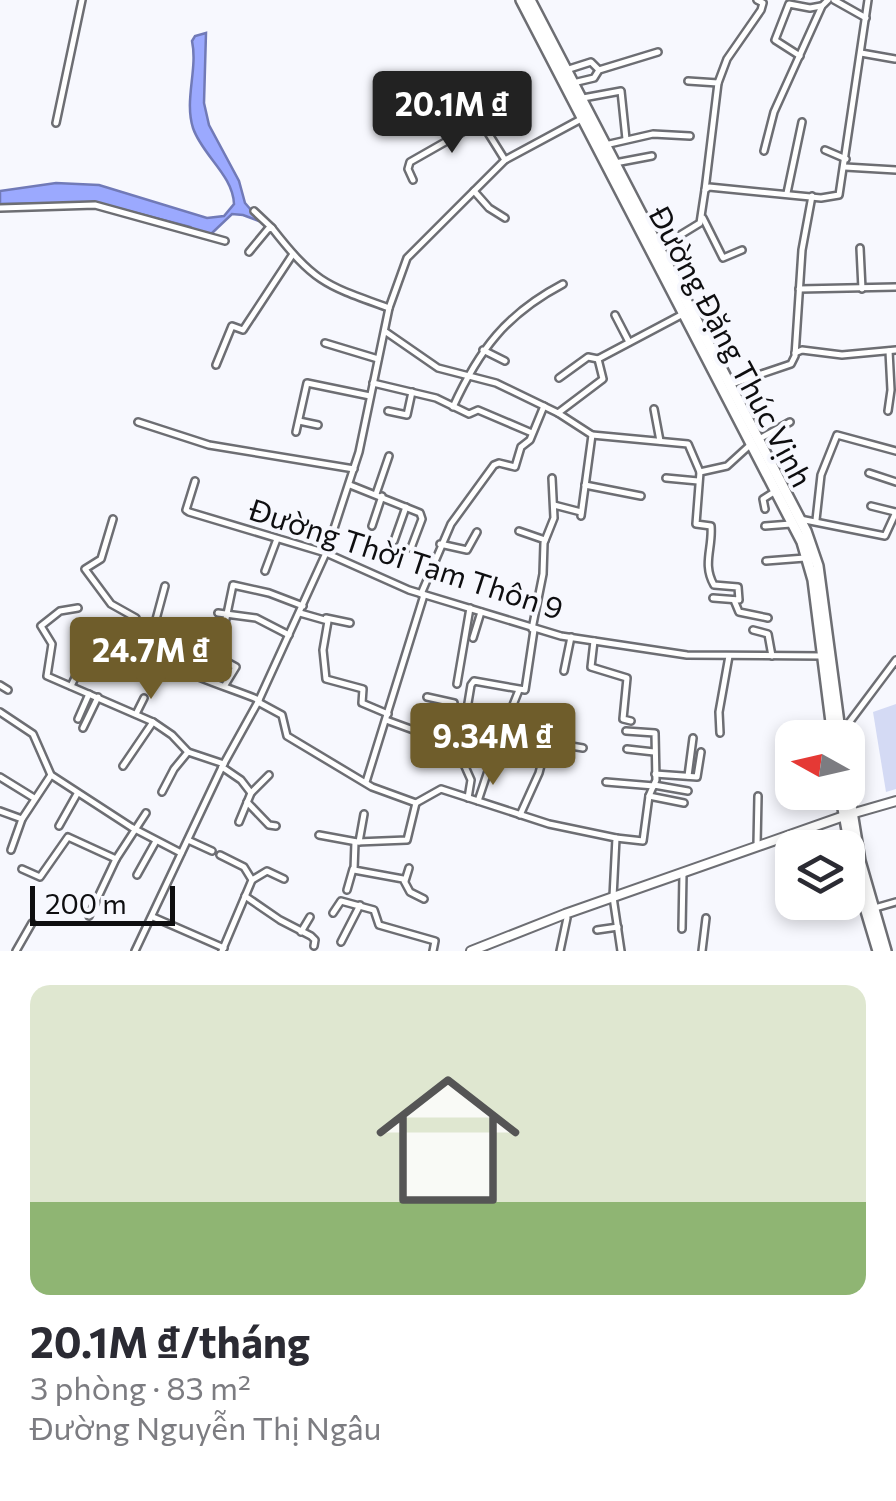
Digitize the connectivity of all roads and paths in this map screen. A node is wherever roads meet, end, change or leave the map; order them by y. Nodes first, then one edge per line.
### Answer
1 (82, 0) edge
2 (521, 0) edge
3 (530, 0) edge
4 (757, 0) edge
5 (831, 0) edge
6 (868, 0) edge
7 (822, 6) junction
8 (866, 18) junction
9 (658, 52) dead end
10 (862, 53) junction
11 (800, 56) junction
12 (895, 59) edge
13 (566, 70) junction
14 (599, 70) junction
15 (688, 81) dead end
16 (718, 83) junction
17 (573, 84) junction
18 (581, 98) junction
19 (586, 117) junction
20 (802, 122) dead end
21 (56, 123) dead end
22 (690, 136) dead end
23 (626, 138) junction
24 (605, 145) junction
25 (825, 150) dead end
26 (764, 152) dead end
27 (652, 156) dead end
28 (505, 160) junction
29 (615, 162) junction
30 (845, 163) junction
31 (896, 170) edge
32 (413, 180) dead end
33 (706, 190) junction
34 (474, 191) junction
35 (788, 193) junction
36 (812, 196) junction
37 (0, 208) edge
38 (254, 211) dead end
39 (701, 215) junction
40 (505, 218) dead end
41 (272, 228) junction
42 (226, 242) dead end
43 (659, 248) junction
44 (860, 248) dead end
45 (742, 250) dead end
46 (250, 252) dead end
47 (292, 254) junction
48 (563, 284) dead end
49 (896, 286) edge
50 (862, 288) junction
51 (799, 289) junction
52 (389, 308) junction
53 (684, 313) junction
54 (616, 315) dead end
55 (386, 332) junction
56 (629, 342) junction
57 (326, 343) dead end
58 (483, 350) junction
59 (892, 350) edge
60 (795, 352) junction
61 (378, 359) junction
62 (598, 359) junction
63 (505, 360) dead end
64 (216, 364) dead end
65 (466, 377) junction
66 (559, 378) dead end
67 (372, 383) junction
68 (730, 384) junction
69 (412, 392) junction
70 (370, 396) junction
71 (544, 406) junction
72 (452, 407) junction
73 (654, 410) dead end
74 (388, 411) dead end
75 (888, 411) dead end
76 (558, 414) junction
77 (299, 421) junction
78 (138, 422) dead end
79 (790, 422) dead end
80 (318, 424) dead end
81 (296, 432) dead end
82 (532, 433) junction
83 (592, 435) junction
84 (660, 441) junction
85 (756, 441) junction
86 (896, 451) edge
87 (389, 456) dead end
88 (354, 469) junction
89 (700, 472) junction
90 (869, 473) dead end
91 (552, 478) dead end
92 (666, 478) dead end
93 (195, 481) dead end
94 (698, 481) junction
95 (896, 482) edge
96 (350, 484) junction
97 (585, 485) junction
98 (776, 490) junction
99 (379, 495) junction
100 (641, 496) dead end
101 (554, 505) junction
102 (871, 506) dead end
103 (178, 507) dead end
104 (406, 507) junction
105 (765, 509) dead end
106 (186, 510) junction
107 (896, 512) edge
108 (113, 519) dead end
109 (816, 520) junction
110 (797, 521) junction
111 (372, 526) dead end
112 (765, 526) dead end
113 (519, 531) dead end
114 (476, 532) dead end
115 (277, 538) junction
116 (545, 540) junction
117 (394, 541) dead end
118 (440, 544) junction
119 (411, 548) dead end
120 (326, 553) junction
121 (808, 558) junction
122 (766, 560) dead end
123 (265, 571) dead end
124 (165, 586) dead end
125 (422, 594) junction
126 (713, 598) dead end
127 (734, 600) junction
128 (78, 608) dead end
129 (470, 608) junction
130 (302, 610) junction
131 (218, 612) dead end
132 (481, 612) junction
133 (226, 614) junction
134 (323, 618) junction
135 (768, 618) dead end
136 (350, 623) dead end
137 (533, 629) junction
138 (176, 630) dead end
139 (753, 630) dead end
140 (222, 633) dead end
141 (290, 634) junction
142 (473, 638) dead end
143 (571, 638) junction
144 (184, 641) dead end
145 (594, 641) junction
146 (148, 649) junction
147 (87, 653) dead end
148 (216, 656) dead end
149 (728, 656) junction
150 (772, 656) junction
151 (823, 656) junction
152 (896, 660) edge
153 (164, 662) junction
154 (564, 670) dead end
155 (181, 671) junction
156 (456, 684) dead end
157 (225, 685) junction
158 (0, 686) edge
159 (71, 686) junction
160 (8, 690) dead end
161 (519, 690) junction
162 (89, 694) junction
163 (98, 697) junction
164 (426, 697) dead end
165 (144, 698) dead end
166 (259, 701) junction
167 (511, 710) dead end
168 (0, 712) edge
169 (452, 713) junction
170 (136, 714) junction
171 (387, 717) junction
172 (78, 718) dead end
173 (835, 720) edge
174 (836, 720) edge
175 (850, 720) edge
176 (631, 721) dead end
177 (153, 722) junction
178 (83, 728) dead end
179 (486, 728) dead end
180 (507, 730) junction
181 (626, 731) dead end
182 (720, 733) dead end
183 (693, 738) dead end
184 (548, 742) junction
185 (583, 748) dead end
186 (627, 748) dead end
187 (188, 752) junction
188 (654, 752) junction
189 (701, 752) dead end
190 (462, 763) junction
191 (123, 766) dead end
192 (223, 766) junction
193 (655, 774) junction
194 (51, 775) junction
195 (269, 775) dead end
196 (0, 776) edge
197 (688, 776) junction
198 (606, 782) dead end
199 (366, 784) junction
200 (654, 786) junction
201 (688, 791) dead end
202 (162, 792) dead end
203 (251, 793) junction
204 (77, 794) junction
205 (649, 796) junction
206 (758, 796) dead end
207 (34, 798) junction
208 (468, 798) junction
209 (478, 801) junction
210 (246, 802) junction
211 (896, 802) edge
212 (684, 803) dead end
213 (416, 804) junction
214 (0, 810) edge
215 (845, 810) edge
216 (847, 810) edge
217 (146, 813) dead end
218 (364, 814) dead end
219 (520, 815) junction
220 (847, 815) junction
221 (22, 819) junction
222 (239, 822) dead end
223 (58, 826) dead end
224 (276, 826) dead end
225 (136, 830) junction
226 (319, 835) dead end
227 (616, 838) junction
228 (188, 840) junction
229 (156, 841) junction
230 (357, 842) junction
231 (758, 848) junction
232 (11, 850) dead end
233 (212, 851) dead end
234 (181, 853) junction
235 (220, 855) dead end
236 (116, 859) junction
237 (354, 867) junction
238 (408, 868) dead end
239 (22, 869) dead end
240 (683, 873) junction
241 (137, 875) dead end
242 (284, 879) dead end
243 (252, 880) junction
244 (405, 882) junction
245 (347, 890) dead end
246 (245, 896) junction
247 (613, 896) junction
248 (424, 899) dead end
249 (896, 902) edge
250 (360, 905) junction
251 (872, 909) junction
252 (333, 912) dead end
253 (565, 914) junction
254 (89, 916) dead end
255 (153, 916) junction
256 (310, 916) dead end
257 (706, 918) dead end
258 (32, 922) dead end
259 (618, 927) junction
260 (682, 929) dead end
261 (597, 930) dead end
262 (301, 932) junction
263 (341, 942) dead end
264 (314, 946) dead end
265 (223, 949) edge
266 (16, 951) edge
267 (135, 951) edge
268 (433, 951) edge
269 (472, 951) edge
270 (560, 951) edge
271 (621, 951) edge
272 (702, 951) edge
273 (878, 951) edge
274 (886, 951) edge

1 - 21 street
2 - 19 main road, Đường Đặng Thúc Vịnh
3 - 13 main road, Đường Đặng Thúc Vịnh
4 - 16 street
5 - 7 street
5 - 8 street
6 - 8 street
7 - 11 street
7 - 11 street
8 - 10 street
9 - 14 street
10 - 12 street
10 - 30 street
11 - 26 street
13 - 14 street
13 - 17 main road, Đường Đặng Thúc Vịnh
14 - 17 street
15 - 16 street
16 - 33 street
17 - 18 main road, Đường Đặng Thúc Vịnh
18 - 19 main road, Đường Đặng Thúc Vịnh
18 - 23 street
19 - 24 main road, Đường Đặng Thúc Vịnh
19 - 28 street
19 - 53 main road, Đường Đặng Thúc Vịnh
20 - 35 street
22 - 23 street
23 - 24 street
24 - 29 main road, Đường Đặng Thúc Vịnh
25 - 30 street
27 - 29 street
28 - 32 street
28 - 34 street
29 - 43 main road, Đường Đặng Thúc Vịnh
30 - 31 street
30 - 36 street
33 - 35 street
33 - 39 street
34 - 40 street
34 - 52 street
35 - 36 street
36 - 51 street
37 - 42 street
38 - 41 street
39 - 43 street
39 - 45 street
41 - 46 street
41 - 47 street
43 - 68 main road, Đường Đặng Thúc Vịnh
44 - 50 street
47 - 52 street
47 - 64 street
48 - 58 street
49 - 50 street
50 - 51 street
51 - 60 street
52 - 55 street
53 - 56 street
53 - 85 main road, Đường Đặng Thúc Vịnh
54 - 56 street
55 - 61 street
55 - 65 street
56 - 62 street
57 - 61 street
58 - 63 street
58 - 65 street
59 - 60 street
59 - 75 street
60 - 68 street
61 - 67 street
62 - 66 street
62 - 76 street
65 - 71 street
65 - 72 street
67 - 69 street
67 - 70 street
68 - 85 main road, Đường Đặng Thúc Vịnh
69 - 72 street
69 - 74 street
70 - 77 street
70 - 88 street
71 - 76 street
71 - 82 street
72 - 82 street
73 - 84 street
76 - 83 street
77 - 80 street
77 - 81 street
78 - 88 street
79 - 85 street
82 - 118 street
83 - 84 street
83 - 97 street
84 - 89 street
85 - 89 street
85 - 98 main road, Đường Đặng Thúc Vịnh
85 - 110 main road, Đường Đặng Thúc Vịnh
86 - 109 street
87 - 99 street
88 - 96 street
89 - 94 street
90 - 95 street
91 - 101 street
92 - 94 street
93 - 106 street
94 - 127 street
96 - 99 street
96 - 120 street
97 - 100 street
97 - 101 street
98 - 105 street
98 - 110 main road, Đường Đặng Thúc Vịnh
99 - 104 street
99 - 111 street
101 - 116 street
102 - 107 street
103 - 106 street, Đường Thời Tam Thôn 9
104 - 117 street
104 - 119 street
106 - 115 street, Đường Thời Tam Thôn 9
107 - 109 street
108 - 146 street
109 - 110 street
110 - 112 street
110 - 121 main road, Đường Đặng Thúc Vịnh
110 - 174 main road, Đường Đặng Thúc Vịnh
113 - 116 street
114 - 118 street
115 - 120 street, Đường Thời Tam Thôn 9
115 - 123 street
116 - 137 street
118 - 125 street
120 - 125 street, Đường Thời Tam Thôn 9
120 - 130 street
121 - 122 street
121 - 151 main road, Đường Đặng Thúc Vịnh
124 - 146 street
125 - 129 street, Đường Thời Tam Thôn 9
125 - 171 street
126 - 127 street
127 - 135 street
128 - 159 street
129 - 132 street, Đường Thời Tam Thôn 9
129 - 156 street
130 - 133 street
130 - 134 street
130 - 141 street
131 - 133 street
132 - 137 street, Đường Thời Tam Thôn 9
132 - 142 street
133 - 140 street
133 - 141 street
134 - 136 street
134 - 171 street
137 - 143 street, Đường Thời Tam Thôn 9
137 - 161 street
138 - 153 street
139 - 150 street
141 - 166 street
143 - 145 street, Đường Thời Tam Thôn 9
143 - 154 street
144 - 155 street
145 - 149 street, Đường Thời Tam Thôn 9
145 - 176 street
146 - 153 street
147 - 159 street
148 - 157 street
149 - 150 street, Đường Thời Tam Thôn 9
149 - 182 street
150 - 151 street, Đường Thời Tam Thôn 9
151 - 173 main road, Đường Đặng Thúc Vịnh
152 - 175 street
153 - 155 street
155 - 157 street
157 - 166 street
158 - 160 street
159 - 162 street
161 - 167 street
161 - 169 street
162 - 163 street
162 - 172 street
163 - 170 street
163 - 178 street
164 - 169 street
165 - 170 street
166 - 192 street
166 - 199 street
168 - 194 street
169 - 190 street
170 - 177 street
171 - 190 street
171 - 199 street
177 - 187 street
177 - 191 street
179 - 180 street
180 - 184 street
180 - 209 street
181 - 188 street
183 - 197 street
184 - 185 street
184 - 219 street
186 - 188 street
187 - 192 street
187 - 202 street
188 - 193 street
189 - 197 street
190 - 208 street
192 - 203 street
192 - 228 street
193 - 197 street
193 - 200 street
194 - 204 street
194 - 207 street
195 - 203 street
196 - 207 street
198 - 200 street
199 - 213 street
200 - 201 street
200 - 205 street
203 - 210 street
204 - 223 street
204 - 225 street
205 - 212 street
205 - 227 street
206 - 231 street
207 - 221 street
208 - 209 street
208 - 213 street
209 - 219 street
210 - 222 street
210 - 224 street
211 - 220 main road
213 - 230 street
214 - 221 street
215 - 220 main road
216 - 220 main road
217 - 225 street
218 - 230 street
219 - 227 street
220 - 231 main road
220 - 251 main road
220 - 273 main road
221 - 232 street
225 - 229 street
225 - 236 street
226 - 230 street
227 - 247 street
228 - 233 street
228 - 234 street
229 - 234 street
229 - 241 street
230 - 237 street
231 - 240 main road
234 - 255 street
235 - 243 street
236 - 239 street
236 - 254 street
237 - 244 street
237 - 245 street
238 - 244 street
240 - 247 main road
240 - 260 street
242 - 243 street
243 - 246 street
244 - 248 street
246 - 262 street
246 - 265 street
247 - 253 main road
247 - 259 street
249 - 251 street
250 - 252 street
250 - 263 street
250 - 268 street
251 - 274 main road
253 - 269 main road
253 - 270 street
255 - 265 street
255 - 267 street
256 - 262 street
257 - 272 street
258 - 266 street
259 - 261 street
259 - 271 street
262 - 264 street

